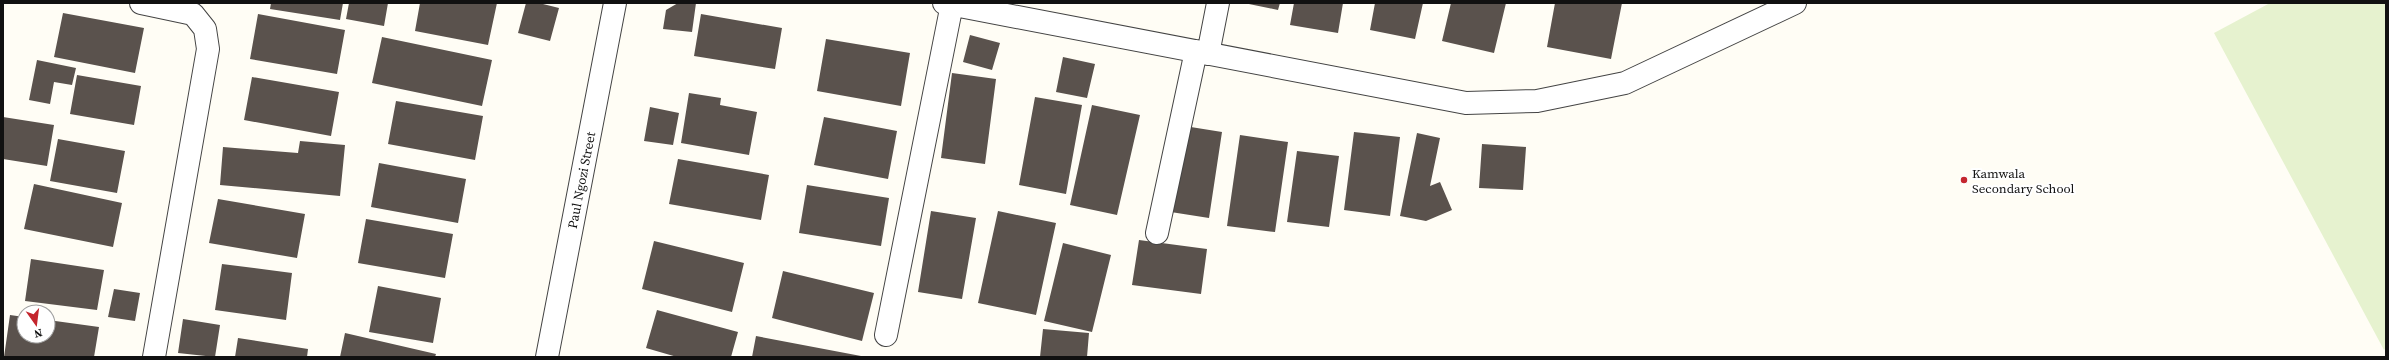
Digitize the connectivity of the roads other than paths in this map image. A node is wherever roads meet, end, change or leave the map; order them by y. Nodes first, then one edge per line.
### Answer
1 (141, 3) edge
2 (615, 3) edge
3 (1218, 3) edge
4 (1793, 3) edge
5 (948, 4) edge
6 (1202, 53) junction
7 (1157, 233) dead end
8 (886, 335) dead end
9 (154, 357) edge
10 (547, 357) edge

1 - 9 street
2 - 10 street, Paul Ngozi Street
3 - 6 street
4 - 6 street
5 - 6 street
5 - 8 street
6 - 7 street

